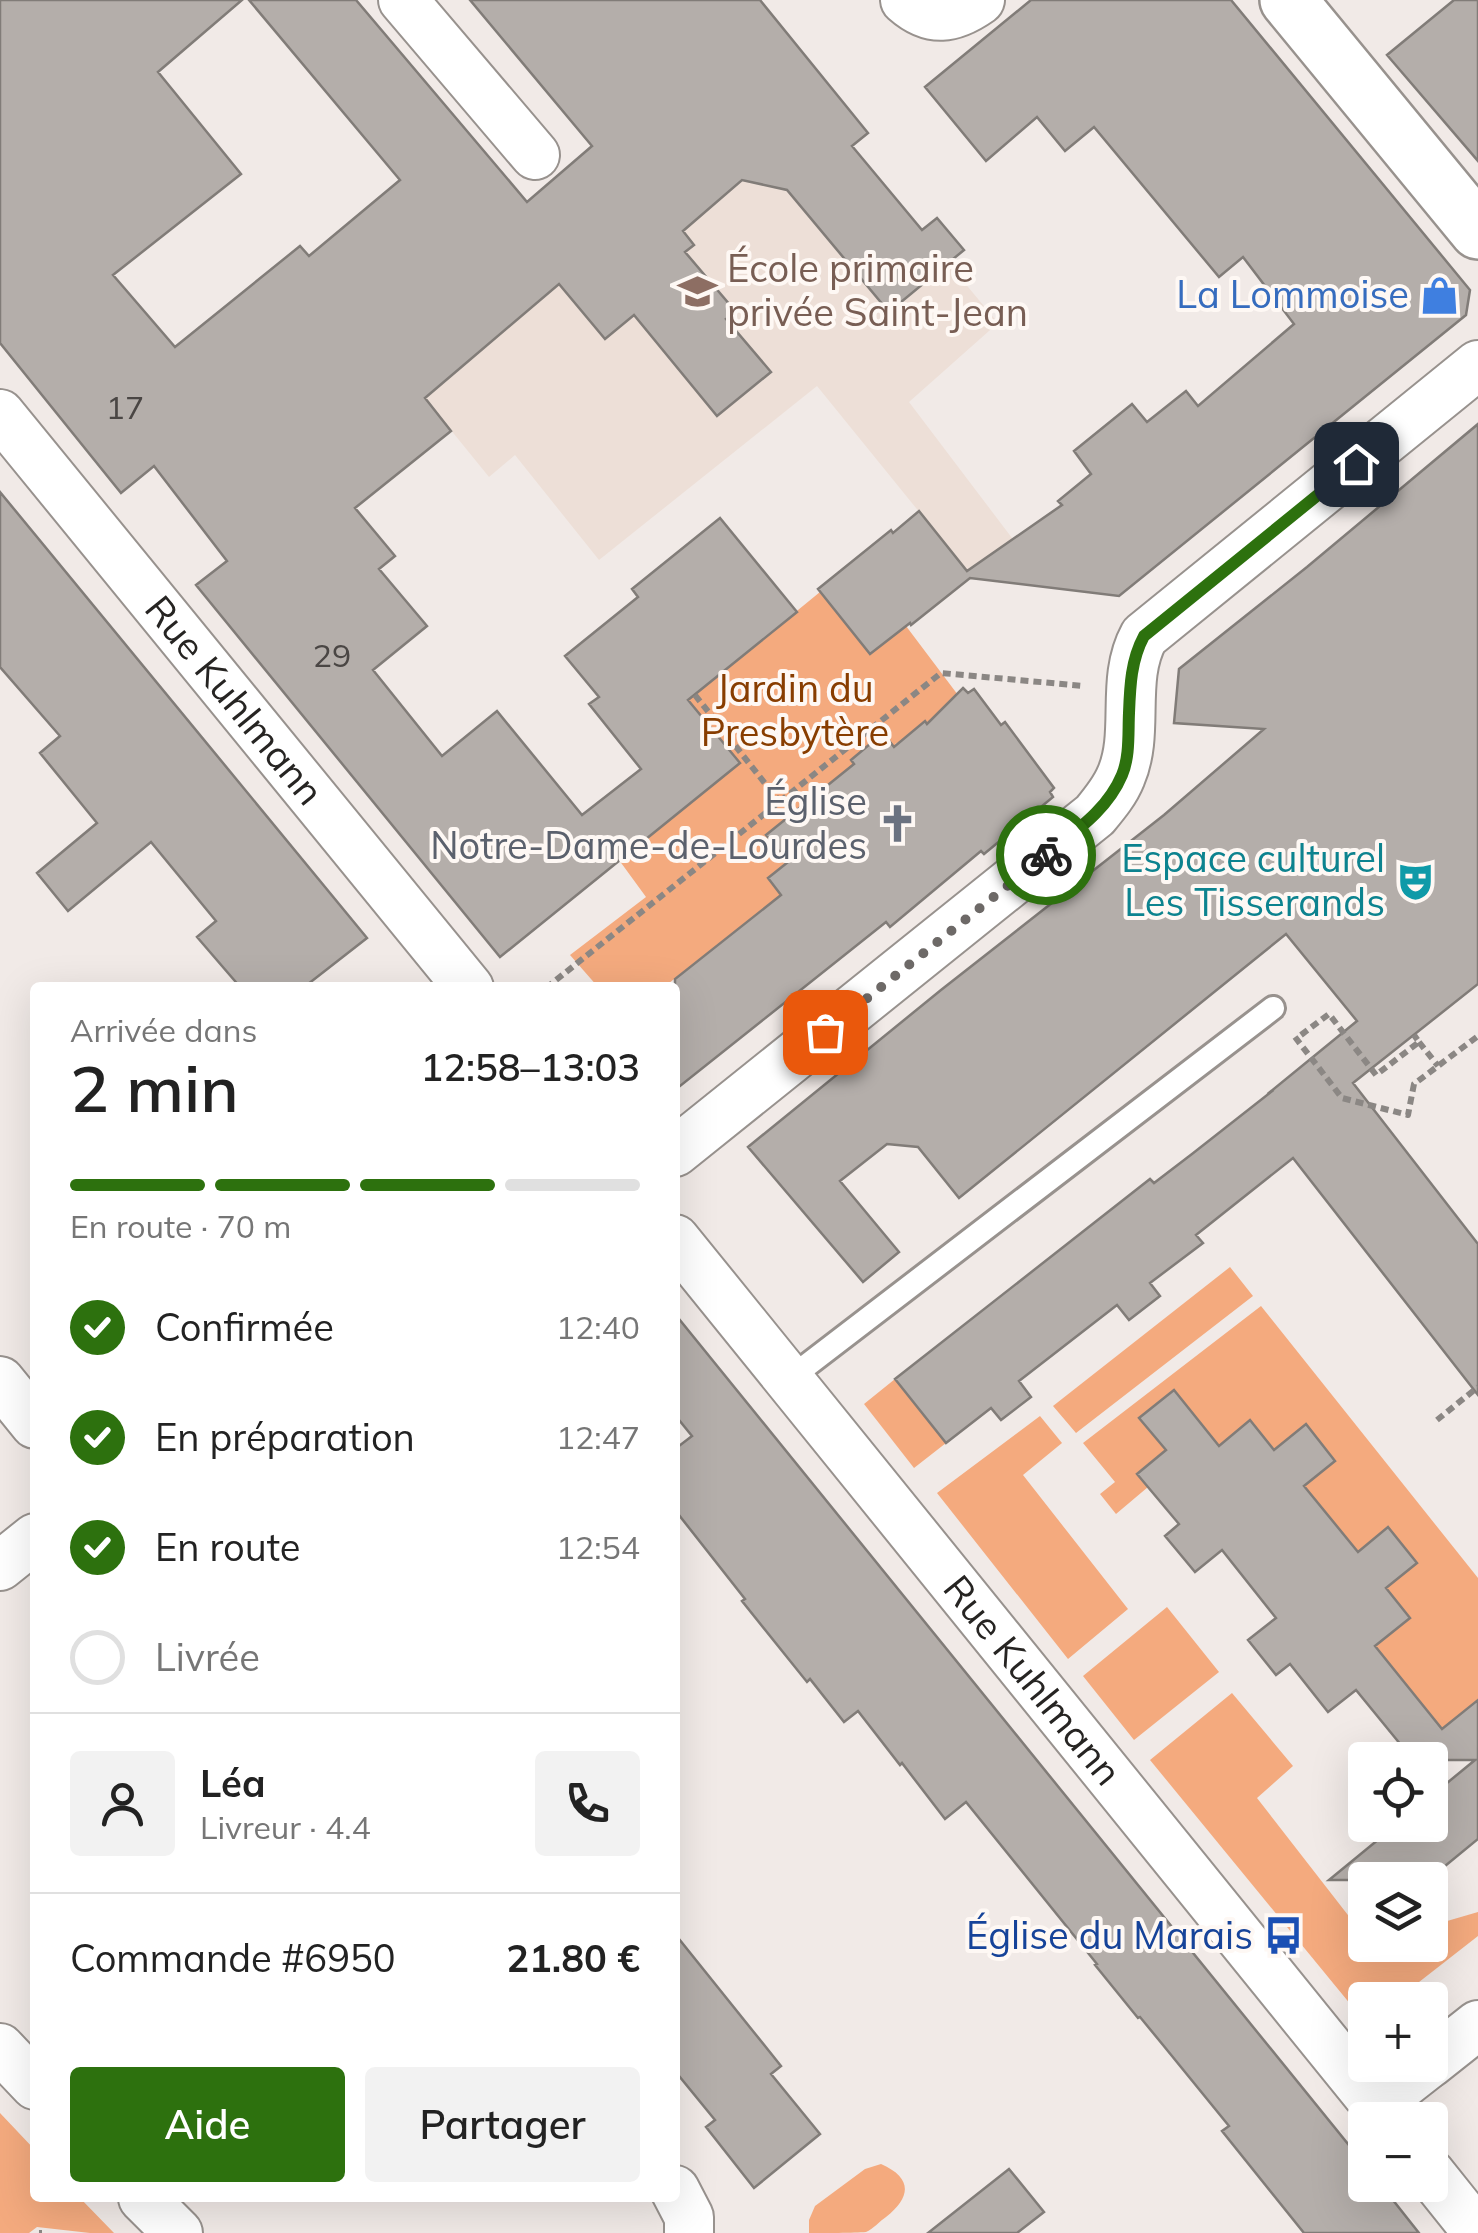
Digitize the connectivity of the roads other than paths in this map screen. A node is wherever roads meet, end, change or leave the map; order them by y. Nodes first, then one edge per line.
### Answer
1 (403, 0) edge
2 (905, 0) edge
3 (980, 0) edge
4 (1294, 2) edge
5 (535, 156) dead end
6 (1478, 231) edge
7 (1478, 365) edge
8 (0, 414) edge
9 (464, 982) edge
10 (1273, 1008) road end
11 (680, 1148) edge
12 (680, 1245) edge
13 (789, 1379) junction
14 (0, 1381) edge
15 (30, 1418) edge
16 (30, 1542) edge
17 (0, 1566) edge
18 (1478, 2025) edge
19 (0, 2048) edge
20 (1448, 2049) edge
21 (30, 2079) edge
22 (1411, 2082) edge
23 (1374, 2102) edge
24 (1392, 2102) edge
25 (1448, 2196) edge
26 (680, 2200) edge
27 (148, 2202) edge
28 (178, 2233) edge
29 (688, 2233) edge
30 (1478, 2233) edge

1 - 5 street
2 - 3 street
4 - 6 street
7 - 11 street
8 - 9 street, Rue Kuhlmann
10 - 13 lane
12 - 13 street, Rue Kuhlmann
13 - 23 street, Rue Kuhlmann
14 - 15 street
16 - 17 street
18 - 20 street
19 - 21 street
22 - 24 street
25 - 30 street
26 - 29 street
27 - 28 street

